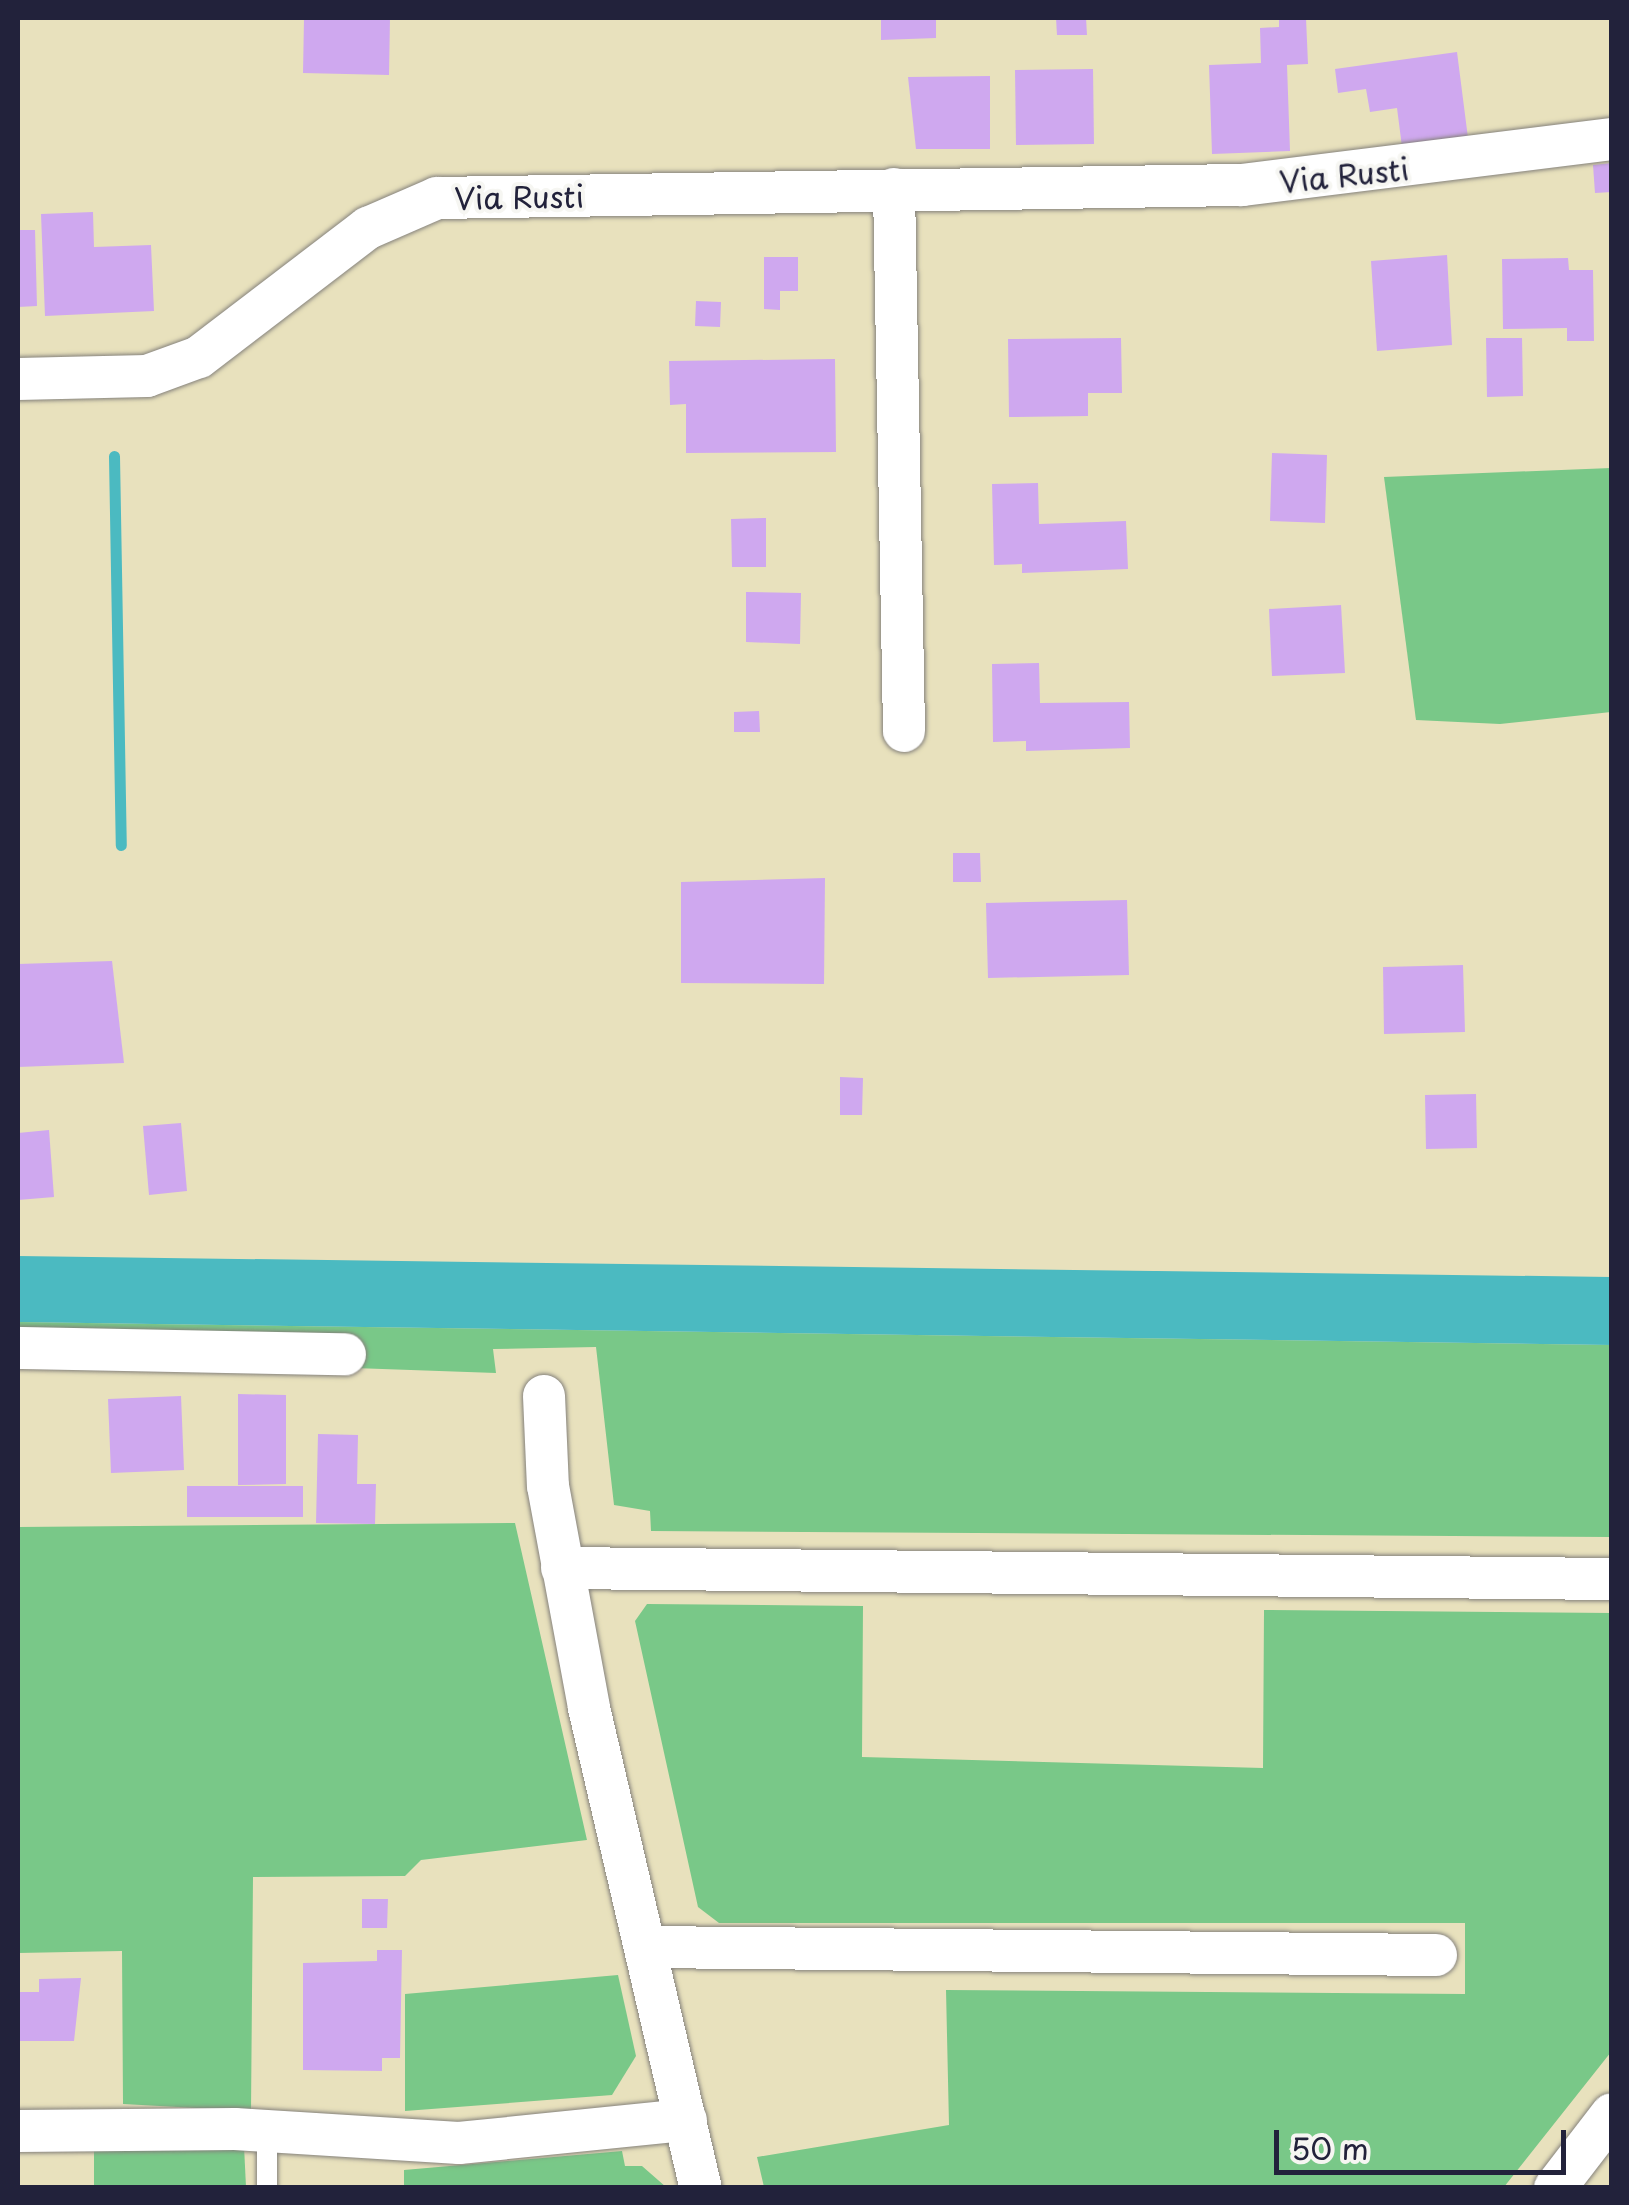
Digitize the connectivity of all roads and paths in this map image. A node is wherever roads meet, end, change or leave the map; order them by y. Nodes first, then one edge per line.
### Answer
1 (1612, 139) edge
2 (894, 189) junction
3 (18, 379) edge
4 (904, 731) dead end
5 (18, 1348) edge
6 (346, 1354) dead end
7 (544, 1396) dead end
8 (562, 1568) junction
9 (1612, 1578) edge
10 (646, 1947) junction
11 (1436, 1955) dead end
12 (1612, 2114) edge
13 (686, 2120) junction
14 (18, 2130) edge
15 (268, 2132) junction
16 (266, 2188) edge
17 (701, 2188) edge
18 (1555, 2188) edge

1 - 2 street, Via Rusti
2 - 3 street, Via Rusti
2 - 4 street
5 - 6 street
7 - 8 street
8 - 9 street
8 - 10 street
10 - 11 street
10 - 13 street
12 - 18 street
13 - 15 street
13 - 17 street
14 - 15 street
15 - 16 lane

